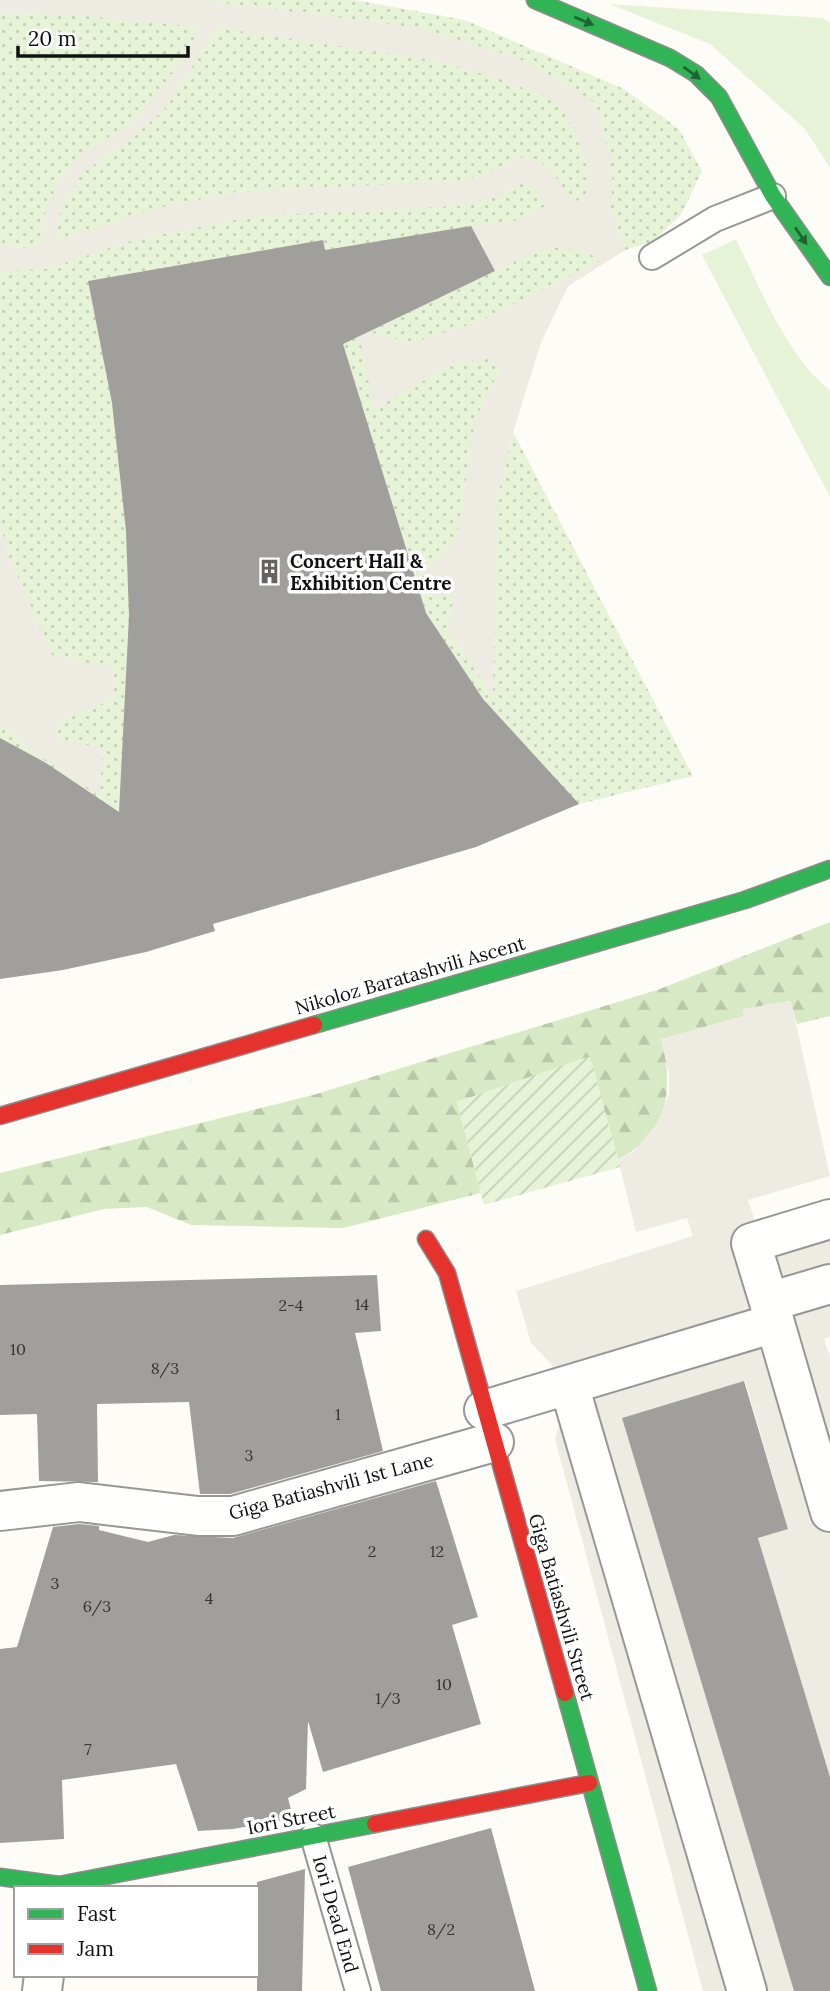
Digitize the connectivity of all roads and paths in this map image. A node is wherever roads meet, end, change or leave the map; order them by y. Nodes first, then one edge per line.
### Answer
1 (535, 0) edge
2 (773, 196) junction
3 (652, 257) dead end
4 (830, 276) edge
5 (830, 869) edge
6 (0, 1116) edge
7 (830, 1219) edge
8 (426, 1239) dead end
9 (830, 1284) edge
10 (772, 1313) junction
11 (569, 1385) junction
12 (489, 1426) junction
13 (0, 1511) edge
14 (830, 1512) edge
15 (589, 1783) junction
16 (313, 1836) junction
17 (0, 1877) edge
18 (58, 1886) edge
19 (358, 1991) edge
20 (648, 1991) edge
21 (747, 1991) edge

1 -> 2 street
2 - 3 lane
2 -> 4 street
5 - 6 street, Nikoloz Baratashvili Ascent
7 - 10 street
8 - 12 street, Giga Batiashvili Street
9 - 10 street, Giga Batiashvili 1st Lane
10 - 11 street, Giga Batiashvili 1st Lane
10 - 14 street
11 - 12 street, Giga Batiashvili 1st Lane
11 - 21 street
12 - 13 street, Giga Batiashvili 1st Lane
12 - 15 street, Giga Batiashvili Street
15 - 16 street, Iori Street
15 - 20 street, Giga Batiashvili Street
16 - 18 street, Iori Street
16 - 19 lane, Iori Dead End
17 - 18 street, Iori Street

